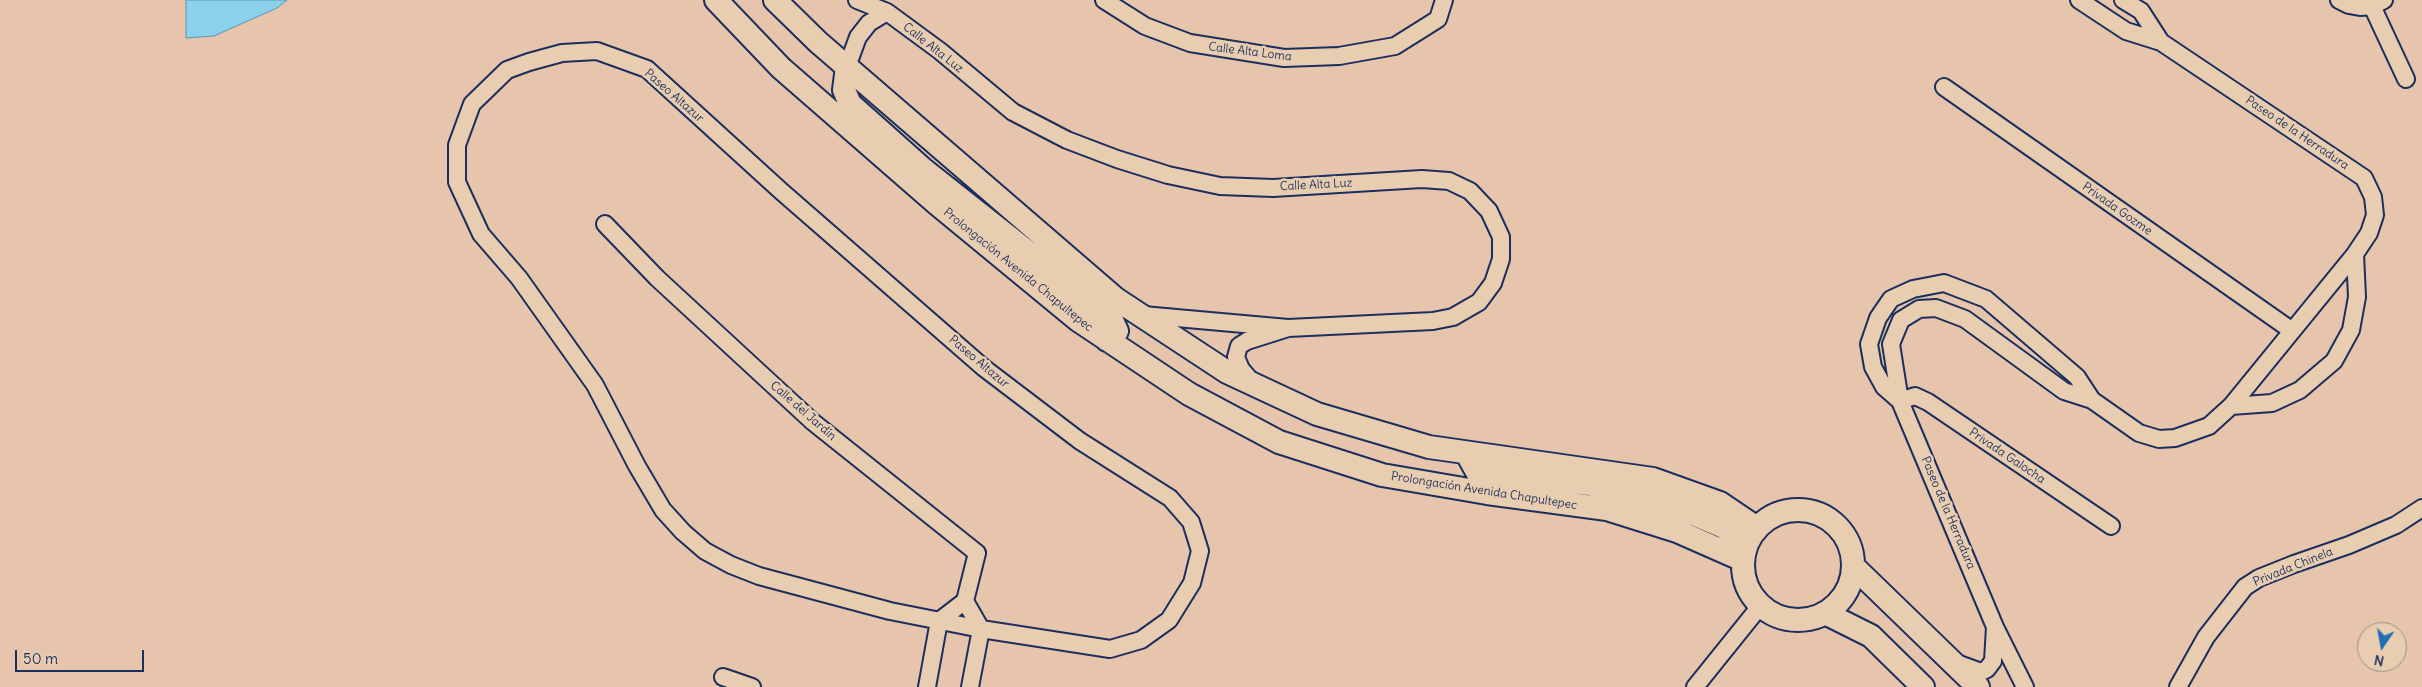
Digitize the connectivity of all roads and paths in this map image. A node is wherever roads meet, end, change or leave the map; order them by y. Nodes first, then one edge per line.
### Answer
1 (716, 0) edge
2 (775, 0) edge
3 (857, 0) edge
4 (1104, 0) edge
5 (1444, 0) edge
6 (2079, 0) edge
7 (2123, 0) edge
8 (2339, 0) edge
9 (2378, 3) edge
10 (886, 12) junction
11 (2161, 42) junction
12 (847, 66) junction
13 (2406, 79) dead end
14 (1944, 87) dead end
15 (605, 224) dead end
16 (2355, 254) junction
17 (1140, 315) junction
18 (1288, 328) junction
19 (2291, 330) junction
20 (1107, 340) junction
21 (1257, 387) junction
22 (1900, 400) junction
23 (2092, 400) junction
24 (2231, 406) junction
25 (2422, 508) edge
26 (2111, 526) dead end
27 (1749, 544) junction
28 (1853, 566) junction
29 (964, 601) junction
30 (1761, 605) junction
31 (1825, 612) junction
32 (939, 621) junction
33 (1995, 626) junction
34 (980, 629) junction
35 (1954, 662) junction
36 (723, 677) dead end
37 (752, 687) edge
38 (927, 687) edge
39 (970, 687) edge
40 (1695, 687) edge
41 (1923, 687) edge
42 (1978, 687) edge
43 (2024, 687) edge
44 (2178, 687) edge

1 - 20 street, Prolongación Avenida Chapultepec
2 - 12 street
3 - 10 street, Calle Alta Luz
4 - 5 street, Calle Alta Loma
6 - 11 street, Paseo de la Herradura
7 - 11 street, Paseo de la Herradura
8 - 9 street
9 - 13 street
10 - 12 street
10 - 18 street, Calle Alta Luz
11 - 16 street, Paseo de la Herradura
12 - 17 street
12 - 20 street
14 - 19 street, Privada Gozme
15 - 29 street, Calle del Jardín
16 - 19 street, Paseo de la Herradura
16 - 24 street
17 - 18 street, Calle Alta Luz
17 - 21 street
18 - 21 street, Calle Alta Luz
19 - 24 street, Paseo de la Herradura
20 - 27 street, Prolongación Avenida Chapultepec
21 - 27 street
22 - 23 street, Paseo de la Herradura
22 - 23 street, Paseo de la Herradura
22 - 26 street, Privada Galocha
22 - 33 street, Paseo de la Herradura
23 - 24 street, Paseo de la Herradura
25 - 44 street, Privada Chinela
27 - 28 street
27 - 30 street
28 - 31 street
28 - 35 street
29 - 32 street
29 - 34 street
30 - 31 street
30 - 40 street
31 - 41 street
32 - 34 street, Paseo Altazur
32 - 34 street, Paseo Altazur
32 - 38 street
33 - 35 street, Paseo de la Herradura
33 - 43 street, Paseo de la Herradura
34 - 39 street
35 - 42 street
36 - 37 street

